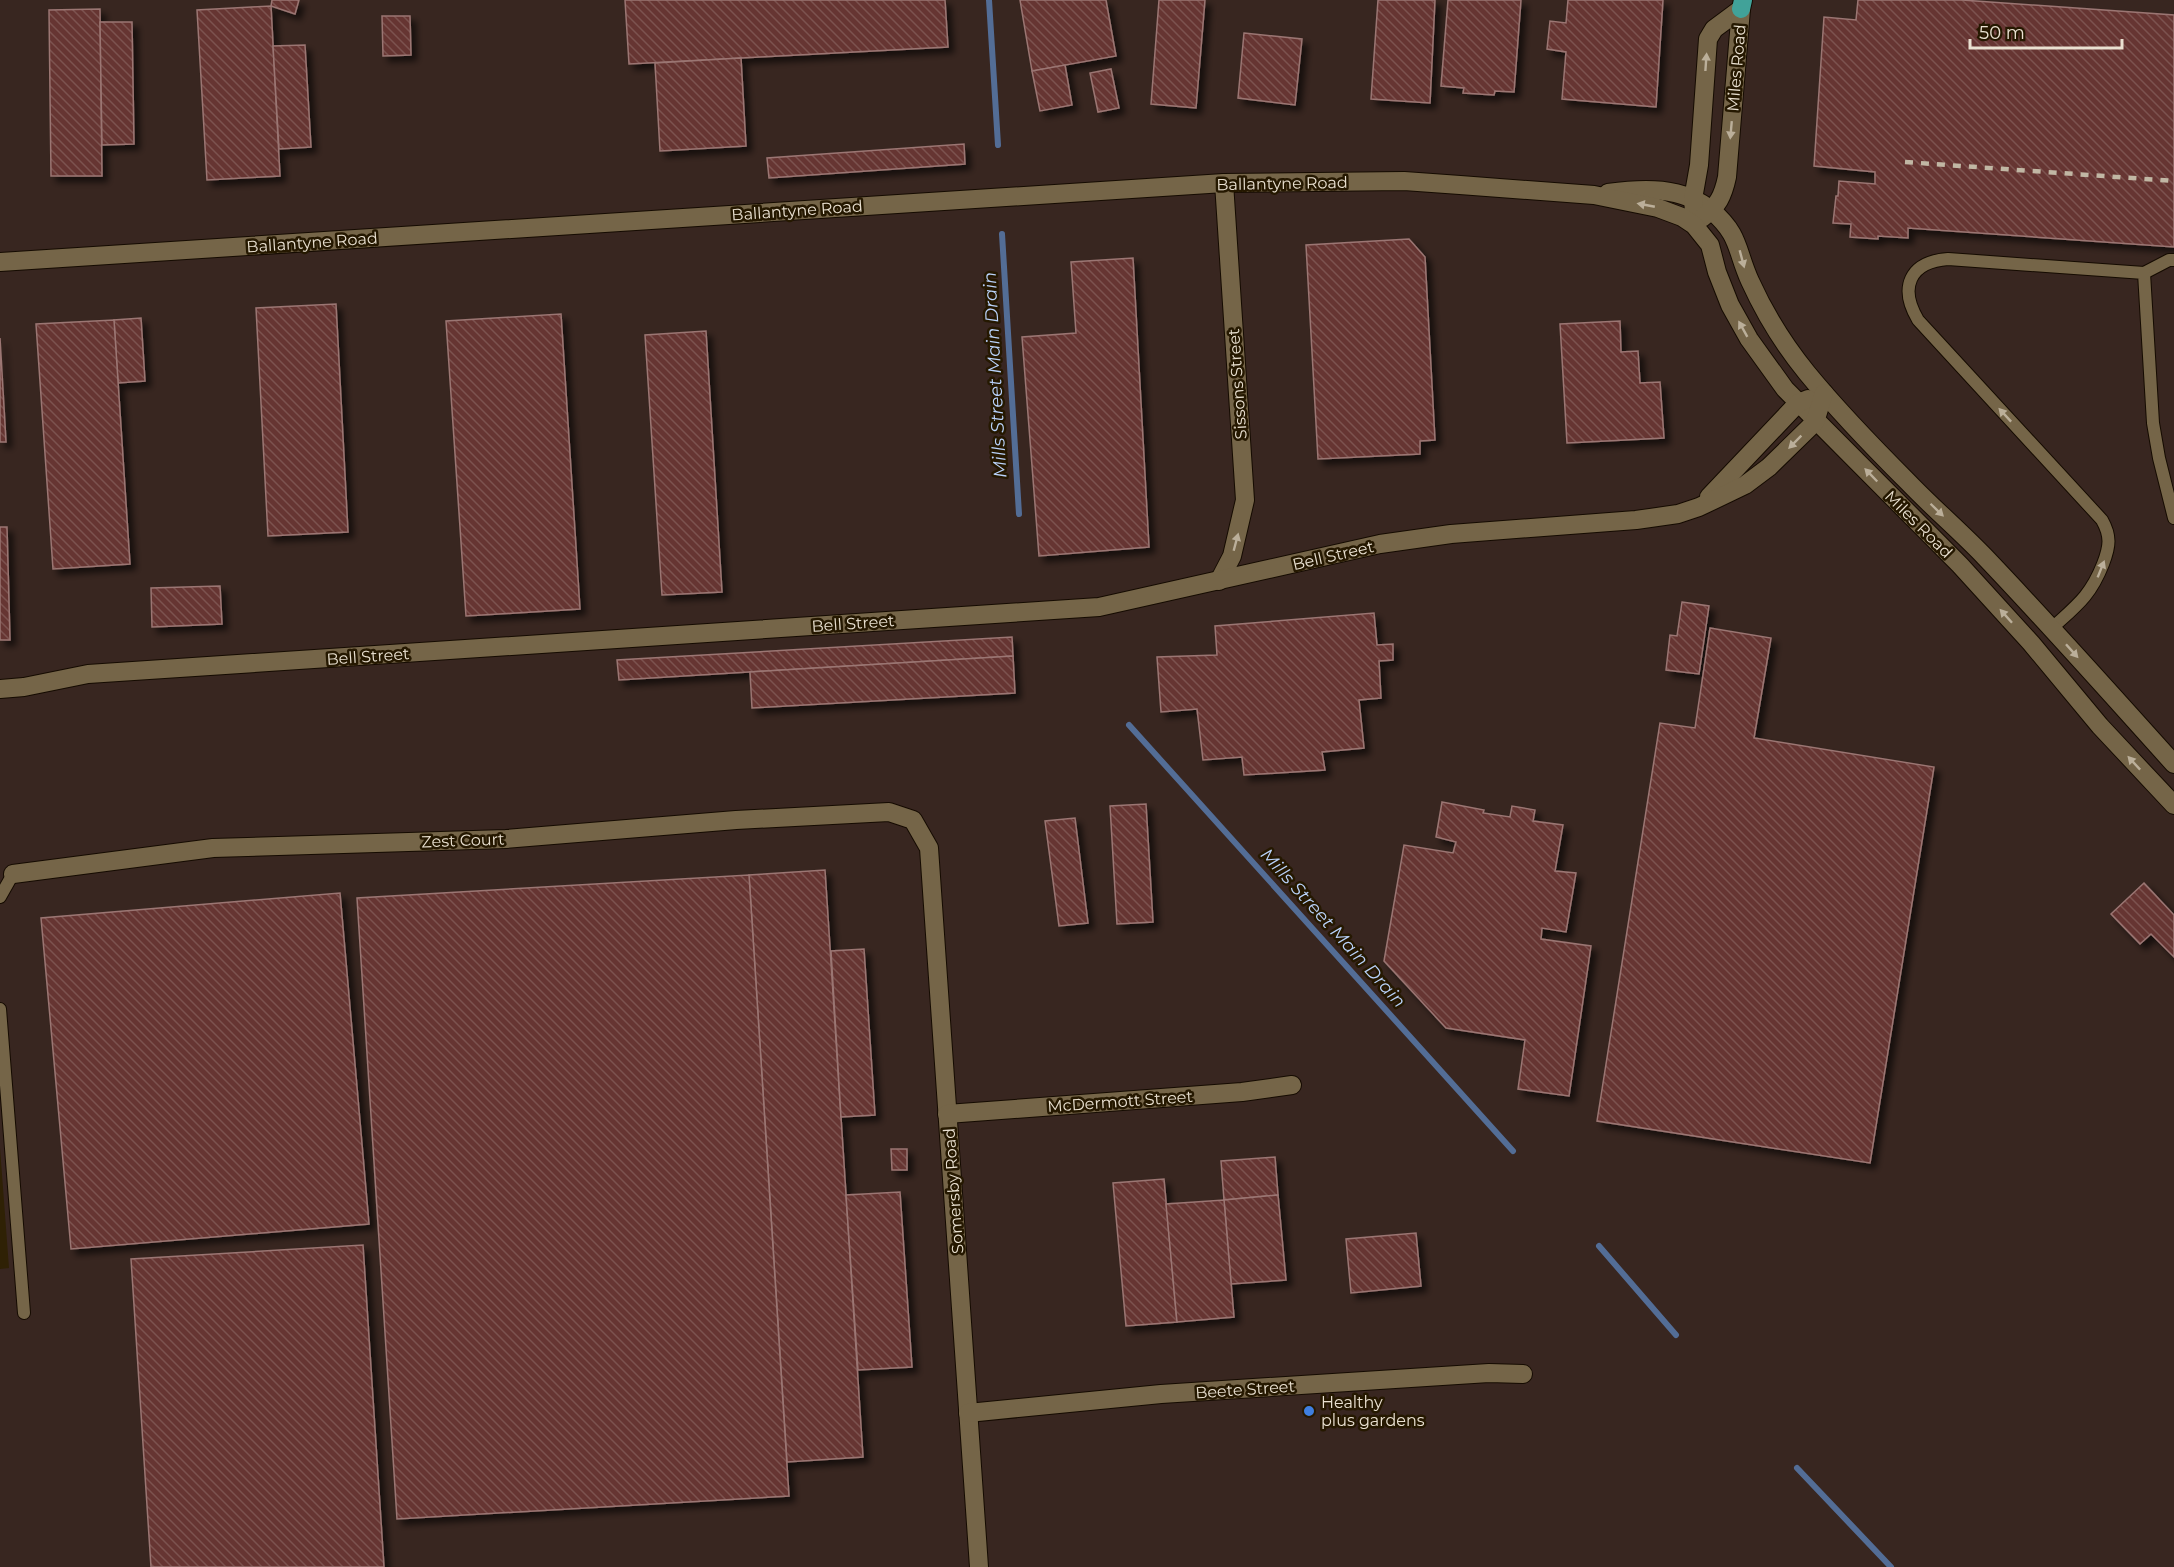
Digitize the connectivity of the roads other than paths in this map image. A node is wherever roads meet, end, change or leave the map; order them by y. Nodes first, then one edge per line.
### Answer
1 (1742, 5) edge
2 (1699, 165) junction
3 (1224, 183) junction
4 (1669, 191) junction
5 (1724, 191) junction
6 (1594, 195) junction
7 (1693, 199) junction
8 (1712, 211) junction
9 (1694, 225) junction
10 (1731, 231) junction
11 (2174, 260) edge
12 (0, 262) edge
13 (2144, 273) junction
14 (1824, 393) junction
15 (1798, 403) junction
16 (1815, 422) junction
17 (1699, 507) junction
18 (2174, 518) edge
19 (1219, 581) junction
20 (2051, 629) junction
21 (0, 689) edge
22 (2174, 764) edge
23 (2174, 805) edge
24 (913, 820) joint
25 (13, 874) joint
26 (0, 897) edge
27 (0, 1010) edge
28 (1292, 1085) dead end
29 (947, 1114) junction
30 (24, 1313) dead end
31 (1523, 1374) dead end
32 (968, 1413) junction
33 (979, 1567) edge

2 -> 1 street, Miles Road
1 -> 5 street, Miles Road
2 - 4 street
2 - 7 street, Miles Road
3 - 6 street, Ballantyne Road
3 - 12 street, Ballantyne Road
19 -> 3 street, Sissons Street
4 - 6 street, Ballantyne Road
4 - 7 street, Ballantyne Road
5 - 8 street, Miles Road
5 - 10 street
9 -> 6 street, Ballantyne Road
7 - 8 street, Ballantyne Road
7 - 9 street, Miles Road
8 - 9 street, Miles Road
8 - 10 street, Miles Road
15 -> 9 street, Miles Road
10 -> 14 street, Miles Road
11 - 13 lane
13 - 18 lane
20 -> 13 lane
14 - 15 street
14 - 16 street, Bell Street
14 -> 20 street, Miles Road
15 - 16 street, Miles Road
15 - 17 street
16 -> 17 street, Bell Street
23 -> 16 street, Miles Road
17 - 19 street, Bell Street
19 - 21 street, Bell Street
20 -> 22 street, Miles Road
24 - 25 street, Zest Court
24 - 29 street, Somersby Road
25 - 26 lane
27 - 30 lane
28 - 29 street, McDermott Street
29 - 32 street, Somersby Road
31 - 32 street, Beete Street
32 - 33 street, Somersby Road

